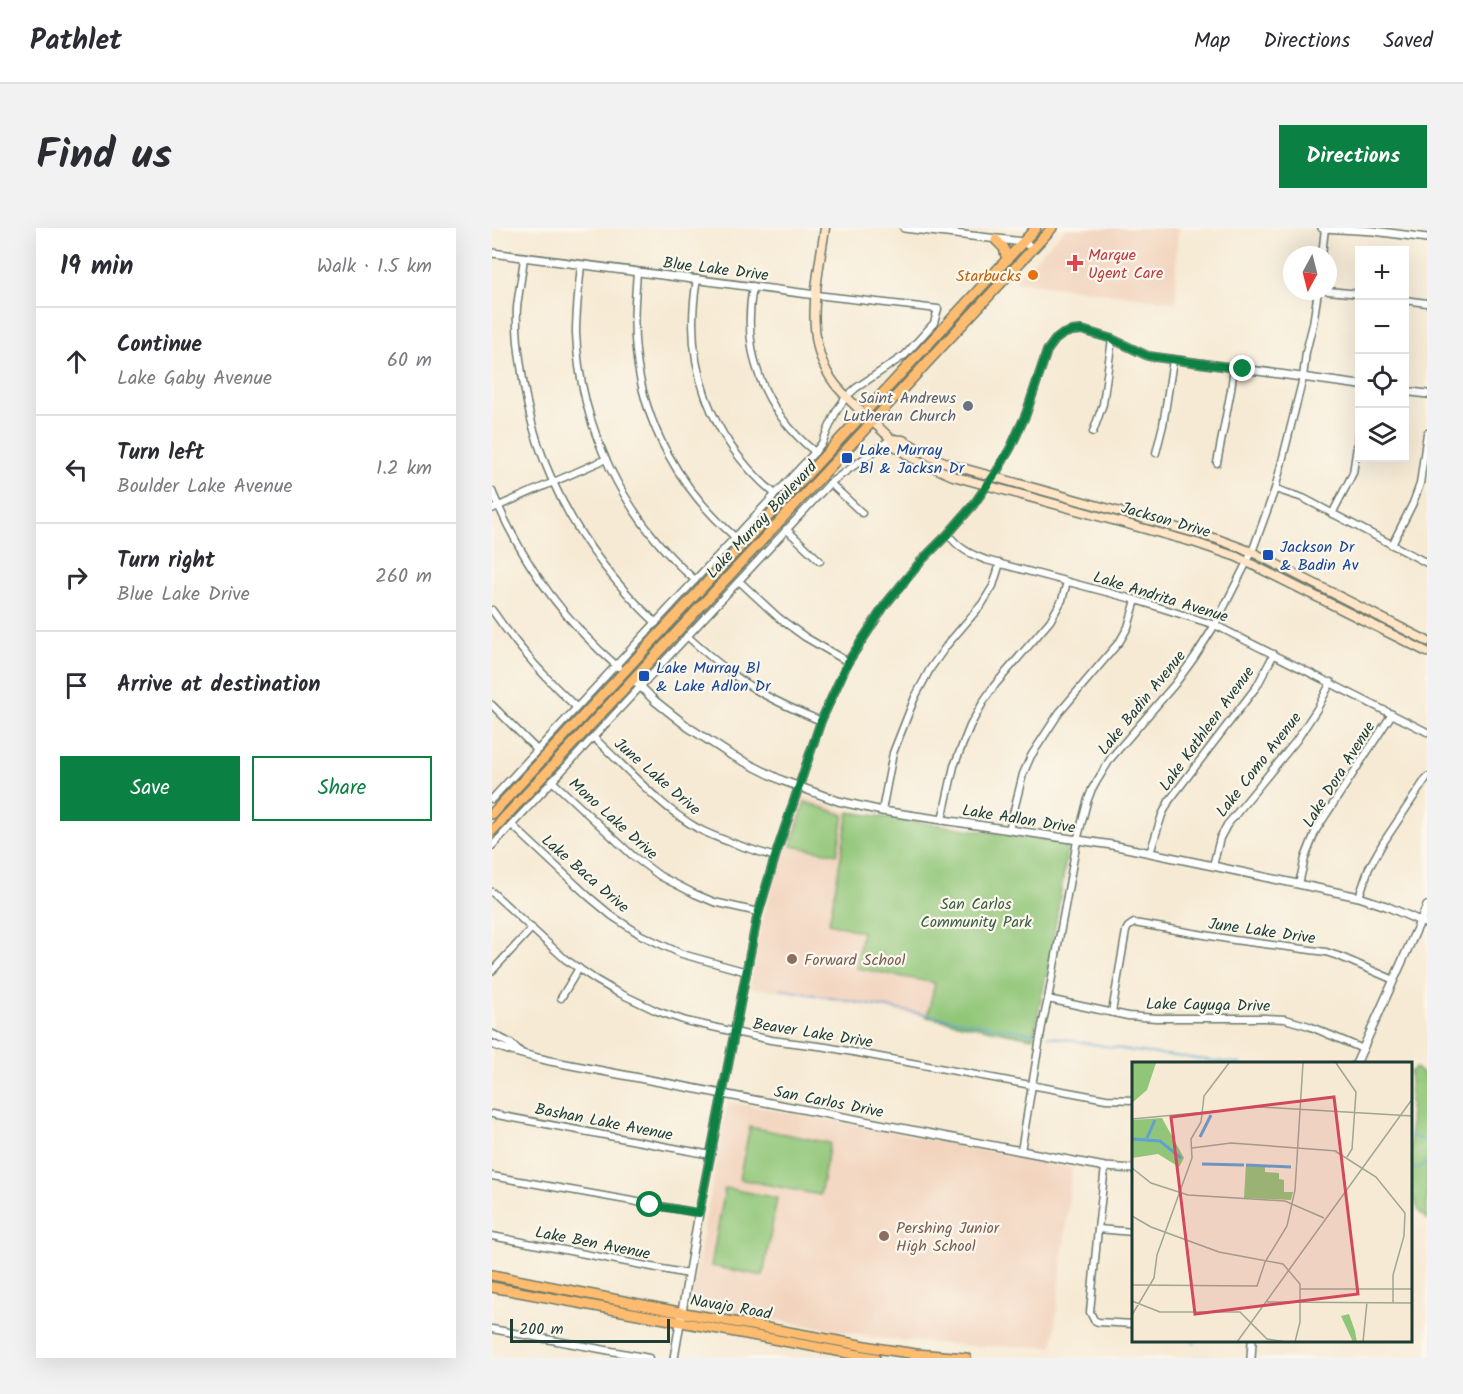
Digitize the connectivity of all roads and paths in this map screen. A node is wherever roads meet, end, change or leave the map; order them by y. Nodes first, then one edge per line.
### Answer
1 (825, 228) edge
2 (906, 228) edge
3 (1036, 228) edge
4 (1052, 228) edge
5 (1324, 228) edge
6 (1427, 238) edge
7 (996, 240) junction
8 (1023, 242) junction
9 (1323, 246) edge
10 (1033, 248) junction
11 (492, 253) edge
12 (524, 258) junction
13 (1007, 260) junction
14 (581, 265) junction
15 (637, 272) junction
16 (697, 279) junction
17 (753, 286) junction
18 (1337, 292) edge
19 (1355, 294) edge
20 (816, 295) junction
21 (1317, 300) edge
22 (1409, 301) edge
23 (1427, 303) edge
24 (938, 309) joint
25 (1112, 339) junction
26 (1173, 360) junction
27 (1234, 367) junction
28 (1303, 378) junction
29 (1355, 384) edge
30 (1409, 392) edge
31 (1427, 394) edge
32 (846, 397) junction
33 (864, 414) junction
34 (873, 421) junction
35 (1093, 432) dead end
36 (1427, 433) edge
37 (891, 439) junction
38 (815, 452) junction
39 (1156, 453) dead end
40 (1355, 457) edge
41 (606, 459) junction
42 (1217, 464) dead end
43 (993, 477) junction
44 (553, 483) junction
45 (830, 483) junction
46 (987, 486) junction
47 (1275, 489) junction
48 (492, 491) edge
49 (775, 495) junction
50 (495, 507) edge
51 (862, 513) dead end
52 (1332, 514) junction
53 (786, 529) junction
54 (948, 534) junction
55 (735, 537) junction
56 (1392, 545) junction
57 (1252, 552) junction
58 (820, 561) dead end
59 (1247, 562) junction
60 (1000, 563) junction
61 (1427, 563) edge
62 (695, 580) junction
63 (739, 581) junction
64 (1067, 582) junction
65 (1136, 600) junction
66 (492, 610) edge
67 (656, 622) junction
68 (1215, 625) junction
69 (687, 636) junction
70 (1427, 641) edge
71 (1427, 652) edge
72 (1274, 654) junction
73 (636, 659) junction
74 (848, 662) junction
75 (620, 669) junction
76 (633, 680) junction
77 (1331, 682) junction
78 (640, 687) junction
79 (621, 692) junction
80 (492, 705) edge
81 (576, 707) junction
82 (1392, 714) junction
83 (821, 721) junction
84 (1427, 732) edge
85 (593, 737) junction
86 (537, 750) junction
87 (1427, 777) edge
88 (552, 781) junction
89 (492, 787) edge
90 (800, 787) junction
91 (498, 793) junction
92 (492, 799) edge
93 (882, 811) junction
94 (492, 814) edge
95 (942, 820) junction
96 (512, 825) junction
97 (1009, 830) junction
98 (492, 831) edge
99 (1077, 840) junction
100 (492, 846) edge
101 (1150, 853) junction
102 (775, 857) junction
103 (1213, 866) junction
104 (1299, 884) junction
105 (492, 892) edge
106 (1359, 897) junction
107 (1427, 906) edge
108 (758, 912) junction
109 (1423, 923) edge
110 (532, 928) junction
111 (579, 968) junction
112 (492, 971) edge
113 (747, 972) junction
114 (1394, 980) junction
115 (561, 998) dead end
116 (1048, 999) junction
117 (1112, 1012) junction
118 (735, 1033) junction
119 (492, 1034) edge
120 (492, 1044) edge
121 (1363, 1049) junction
122 (521, 1053) junction
123 (1357, 1062) edge
124 (1032, 1085) junction
125 (722, 1094) junction
126 (1132, 1100) edge
127 (492, 1114) edge
128 (1020, 1151) junction
129 (711, 1155) junction
130 (1105, 1167) junction
131 (1132, 1170) edge
132 (492, 1176) edge
133 (699, 1213) junction
134 (1098, 1229) junction
135 (1132, 1232) edge
136 (492, 1236) edge
137 (688, 1274) junction
138 (492, 1275) edge
139 (492, 1287) edge
140 (682, 1312) junction
141 (680, 1323) junction
142 (1132, 1324) edge
143 (492, 1329) edge
144 (1252, 1343) edge
145 (649, 1358) edge
146 (674, 1358) edge
147 (875, 1358) edge
148 (966, 1358) edge
149 (1251, 1358) edge

1 - 20 main road, Jackson Drive
2 - 7 street
3 - 8 main road, Lake Murray Boulevard
4 - 10 main road, Lake Murray Boulevard
5 - 6 street
5 - 9 street
7 - 8 street
7 - 13 main road
8 - 10 street
8 - 13 main road, Lake Murray Boulevard
10 - 34 main road, Lake Murray Boulevard
11 - 12 street, Blue Lake Drive
12 - 14 street, Blue Lake Drive
12 - 44 street
13 - 33 main road, Lake Murray Boulevard
14 - 15 street, Blue Lake Drive
14 - 41 street
15 - 16 street, Blue Lake Drive
15 - 55 street
16 - 17 street, Blue Lake Drive
16 - 49 street
17 - 20 street, Blue Lake Drive
17 - 38 street
18 - 19 street
20 - 24 street, Blue Lake Drive
20 - 32 main road, Jackson Drive
21 - 28 street, Lake Badin Avenue
22 - 23 street
24 - 32 street, Lake Murray Boulevard
25 - 26 street
25 - 35 street
25 - 43 street
26 - 27 street
26 - 39 street
27 - 28 street
27 - 42 street
28 - 29 street
28 - 47 street, Lake Badin Avenue
30 - 31 street
32 - 33 main road, Jackson Drive
32 - 38 street, Lake Murray Boulevard
33 - 34 main road, Jackson Drive
33 - 73 main road, Lake Murray Boulevard
34 - 37 main road, Jackson Drive
34 - 76 main road, Lake Murray Boulevard
36 - 56 street
37 - 43 main road, Jackson Drive
37 - 45 street, Lake Murray Boulevard
37 - 46 main road, Jackson Drive
38 - 49 street, Lake Murray Boulevard
40 - 52 street
41 - 44 street
41 - 62 street
43 - 46 street
43 - 57 main road, Jackson Drive
44 - 50 street
44 - 67 street
45 - 51 street
45 - 53 street, Lake Murray Boulevard
46 - 54 street
46 - 59 main road, Jackson Drive
47 - 52 street
47 - 57 street, Lake Badin Avenue
48 - 50 street
49 - 55 street, Lake Murray Boulevard
50 - 75 street
52 - 56 street
53 - 58 street
53 - 63 street, Lake Murray Boulevard
54 - 60 street, Lake Andrita Avenue
54 - 74 street
55 - 62 street, Lake Murray Boulevard
56 - 61 street
57 - 59 street, Lake Badin Avenue
57 - 70 main road, Jackson Drive
59 - 68 street, Lake Badin Avenue
59 - 71 main road, Jackson Drive
60 - 64 street, Lake Andrita Avenue
60 - 93 street
62 - 67 street, Lake Murray Boulevard
63 - 69 street, Lake Murray Boulevard
63 - 74 street
64 - 65 street, Lake Andrita Avenue
64 - 95 street
65 - 68 street, Lake Andrita Avenue
65 - 97 street
66 - 81 street
67 - 75 street, Lake Murray Boulevard
68 - 72 street, Lake Andrita Avenue
68 - 99 street, Lake Badin Avenue
69 - 78 street, Lake Murray Boulevard
69 - 83 street
72 - 77 street, Lake Andrita Avenue
72 - 101 street, Lake Kathleen Avenue
73 - 75 main road, Lake Murray Boulevard
73 - 76 main road
74 - 83 street
75 - 79 main road
75 - 81 street, Lake Murray Boulevard
75 - 94 main road, Lake Murray Boulevard
76 - 78 street, Lake Adlon Drive
76 - 79 main road, Lake Murray Boulevard
77 - 82 street, Lake Andrita Avenue
77 - 103 street, Lake Como Avenue
78 - 85 street, Lake Murray Boulevard
78 - 90 street, Lake Adlon Drive
79 - 98 main road, Lake Murray Boulevard
80 - 86 street
81 - 86 street, Lake Murray Boulevard
82 - 84 street, Lake Andrita Avenue
82 - 104 street, Lake Dora Avenue
83 - 90 street
85 - 88 street, Lake Murray Boulevard
85 - 102 street, June Lake Drive
86 - 91 street, Lake Murray Boulevard
87 - 106 street
88 - 96 street, Lake Murray Boulevard
88 - 108 street, Mono Lake Drive
89 - 91 street
90 - 93 street, Lake Adlon Drive
90 - 102 street
91 - 92 street, Lake Murray Boulevard
93 - 95 street, Lake Adlon Drive
95 - 97 street, Lake Adlon Drive
96 - 100 street, Lake Murray Boulevard
96 - 113 street, Lake Baca Drive
97 - 99 street, Lake Adlon Drive
99 - 101 street, Lake Adlon Drive
99 - 116 street, Lake Badin Avenue
101 - 103 street, Lake Adlon Drive
102 - 108 street
103 - 104 street, Lake Adlon Drive
104 - 106 street, Lake Adlon Drive
105 - 110 street, Beaver Lake Drive
106 - 109 street, Lake Adlon Drive
107 - 109 street
108 - 113 street
109 - 114 street
110 - 111 street, Beaver Lake Drive
110 - 112 street
111 - 115 street
111 - 118 street, Beaver Lake Drive
113 - 118 street
114 - 117 street, June Lake Drive
114 - 121 street
116 - 117 street, Lake Cayuga Drive
116 - 124 street, Lake Badin Avenue
117 - 121 street, Lake Cayuga Drive
118 - 124 street, Beaver Lake Drive
118 - 125 street
119 - 122 street, San Carlos Drive
120 - 122 street, San Carlos Drive
121 - 123 street
122 - 125 street, San Carlos Drive
124 - 126 street, Beaver Lake Drive
124 - 128 street, Lake Badin Avenue
125 - 128 street, San Carlos Drive
125 - 129 street
127 - 129 street, Bashan Lake Avenue
128 - 130 street, San Carlos Drive
129 - 133 street
130 - 131 street, San Carlos Drive
130 - 134 street
132 - 133 street
133 - 137 street
134 - 135 street
134 - 142 street
136 - 137 street, Lake Ben Avenue
137 - 140 street
138 - 140 main road, Navajo Road
139 - 141 main road, Navajo Road
140 - 141 street
140 - 148 main road, Navajo Road
141 - 146 street
141 - 147 main road, Navajo Road
143 - 145 street
144 - 149 street

